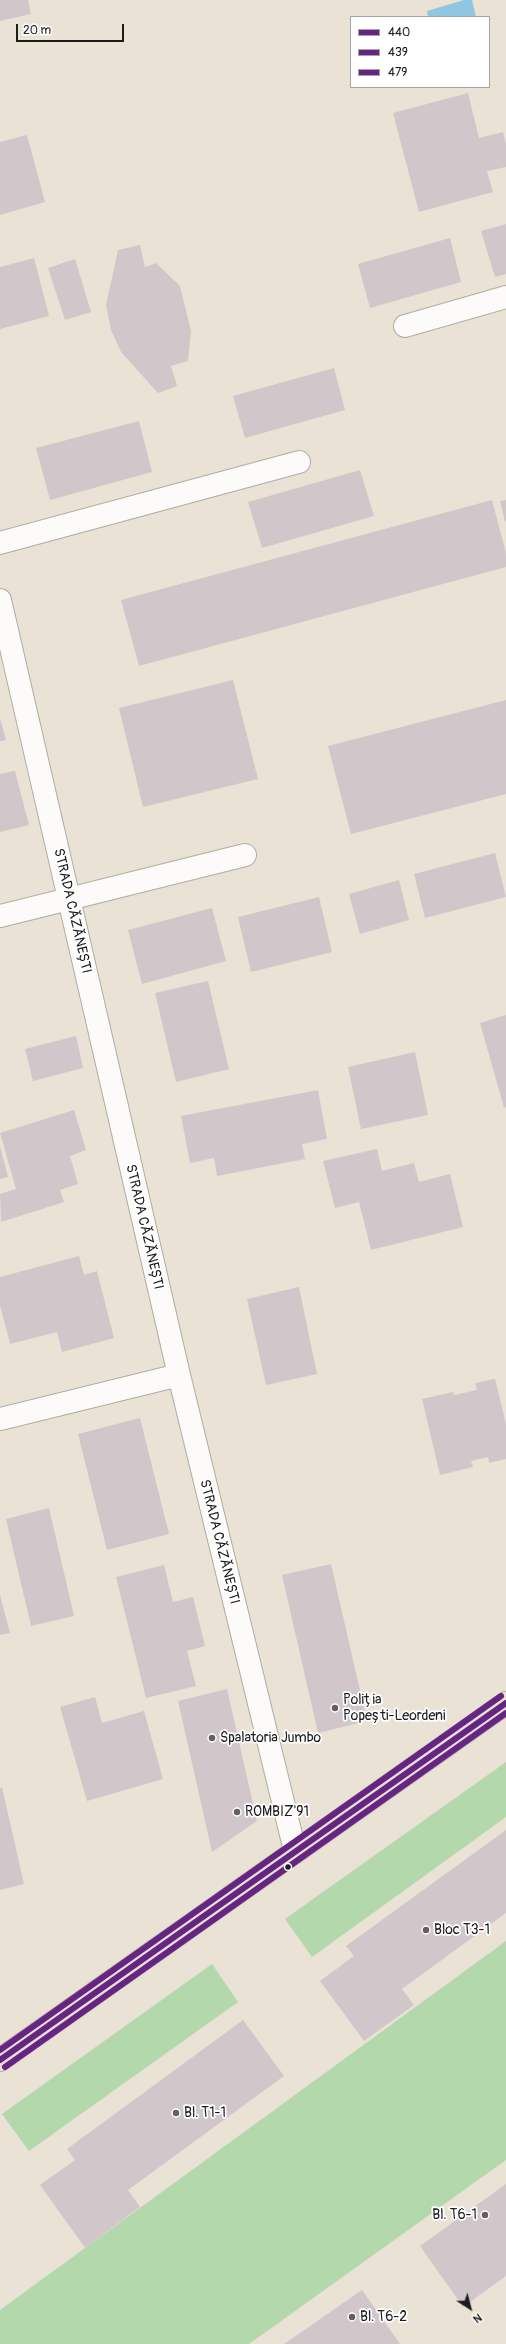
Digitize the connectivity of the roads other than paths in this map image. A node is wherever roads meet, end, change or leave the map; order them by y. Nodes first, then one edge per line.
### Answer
1 (506, 298) edge
2 (405, 326) dead end
3 (299, 462) dead end
4 (0, 543) edge
5 (0, 600) edge
6 (245, 855) dead end
7 (69, 899) junction
8 (0, 916) edge
9 (179, 1376) junction
10 (0, 1419) edge
11 (506, 1703) edge
12 (295, 1851) junction
13 (0, 2060) edge

1 - 2 street
3 - 4 street
5 - 7 street, STRADA CĂZĂNEȘTI
6 - 7 street
7 - 8 street
7 - 9 street, STRADA CĂZĂNEȘTI
9 - 10 street
9 - 12 street, STRADA CĂZĂNEȘTI
11 - 12 main road
12 - 13 main road

